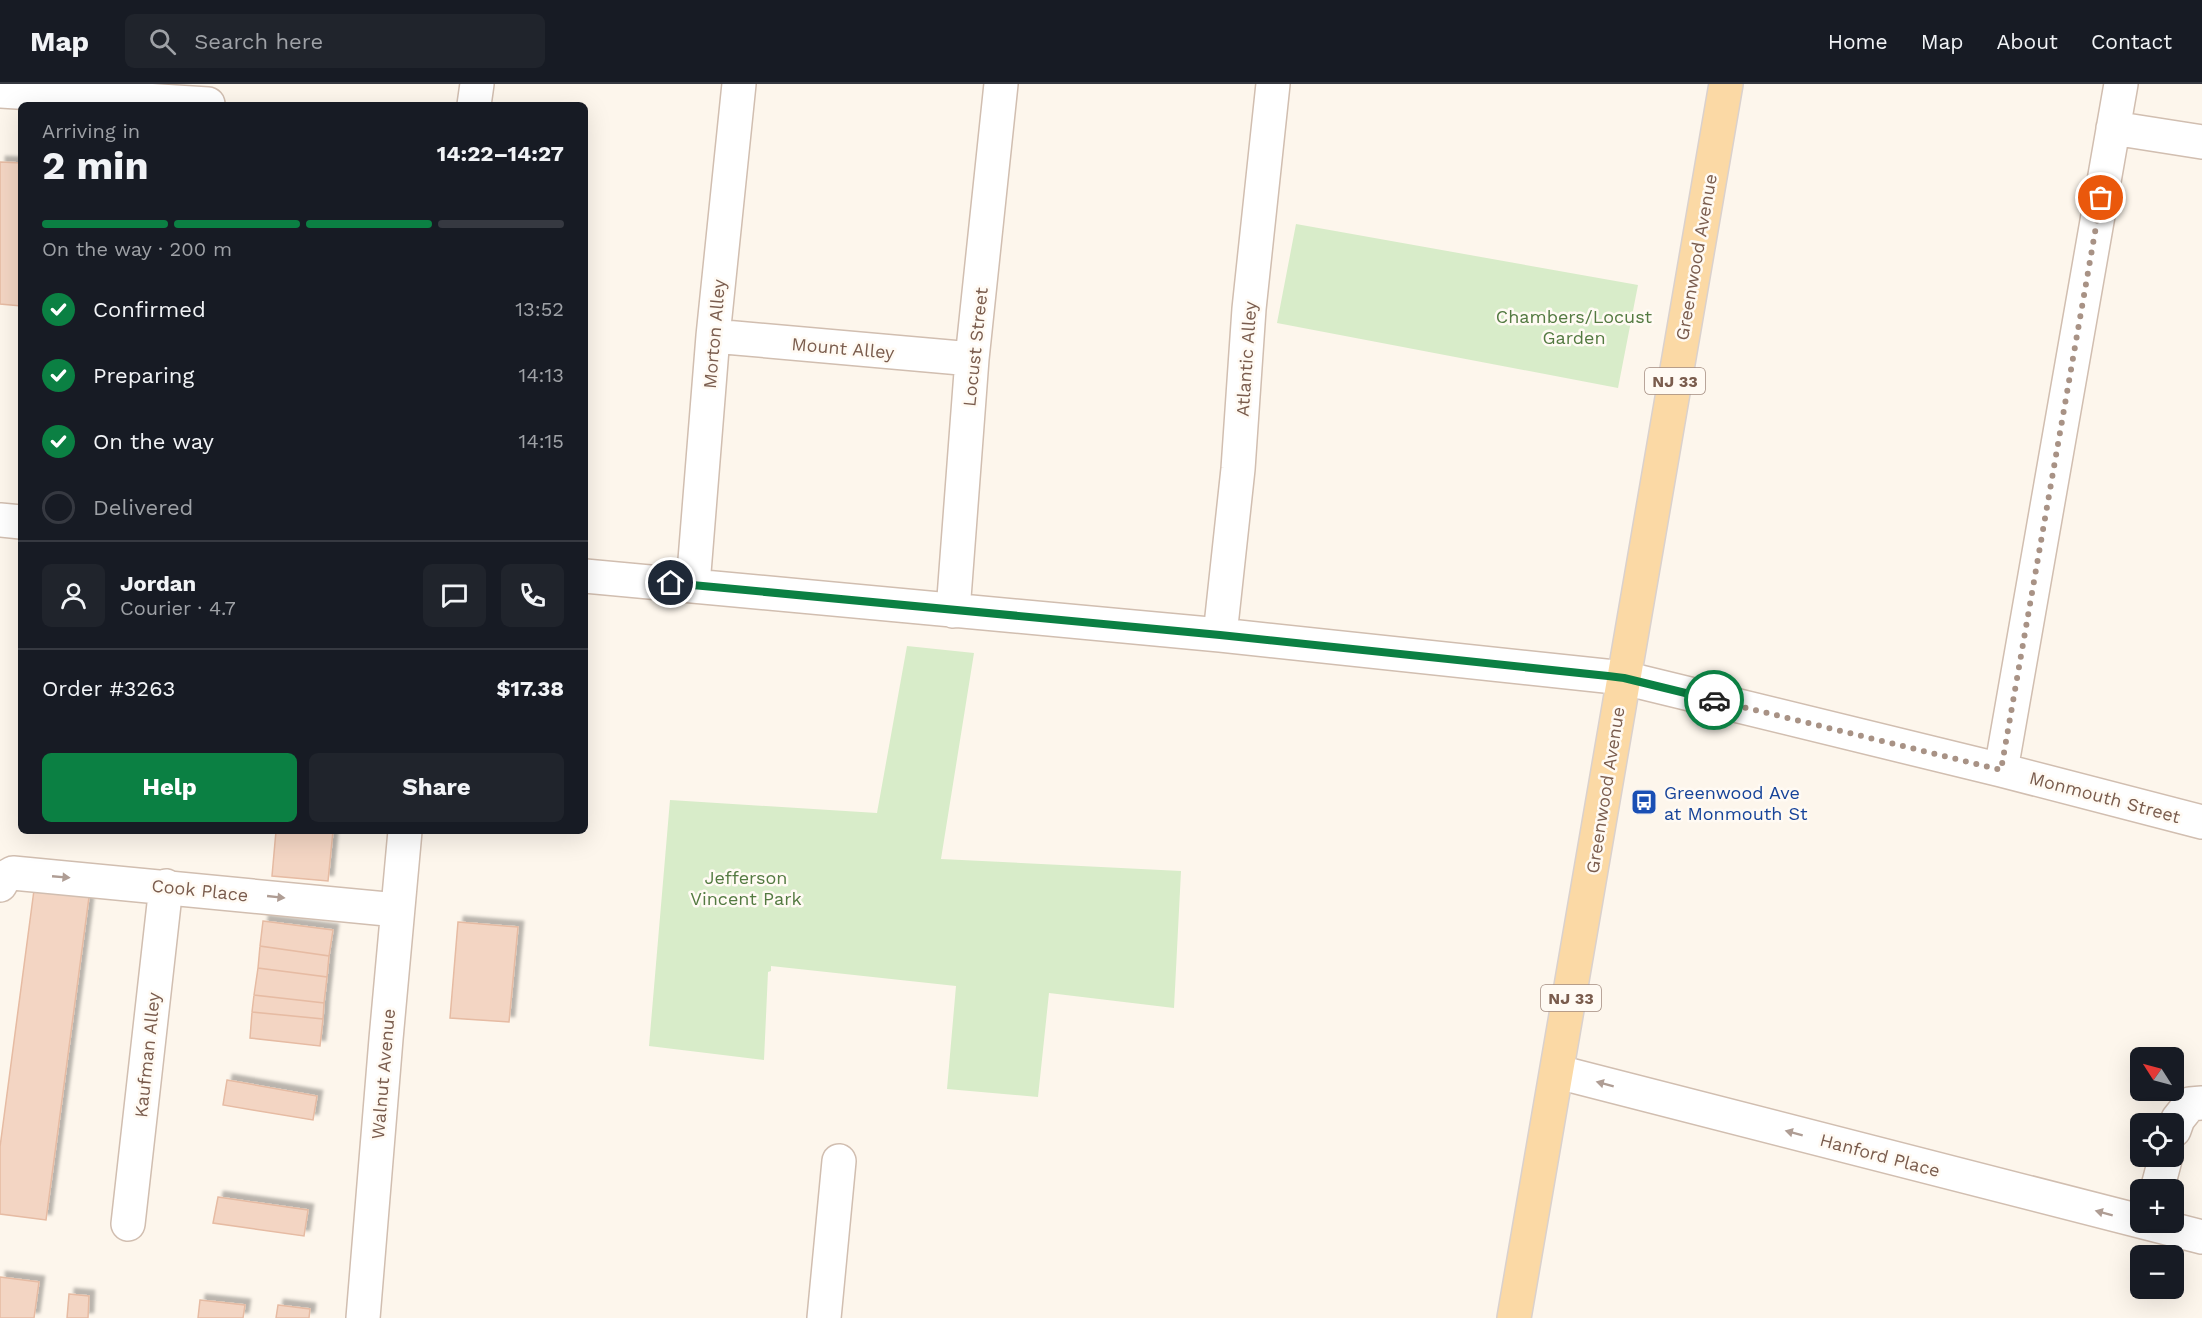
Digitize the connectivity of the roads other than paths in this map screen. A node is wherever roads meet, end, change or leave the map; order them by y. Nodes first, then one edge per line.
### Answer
1 (477, 84) edge
2 (739, 84) edge
3 (1001, 84) edge
4 (1273, 84) edge
5 (1726, 84) edge
6 (2121, 84) edge
7 (0, 92) edge
8 (208, 98) edge
9 (474, 102) edge
10 (2114, 128) junction
11 (2202, 142) edge
12 (713, 336) junction
13 (972, 359) junction
14 (0, 520) edge
15 (18, 522) edge
16 (588, 576) edge
17 (693, 585) junction
18 (953, 611) junction
19 (1220, 635) junction
20 (1624, 678) junction
21 (2001, 770) junction
22 (2202, 822) edge
23 (405, 834) edge
24 (2, 882) edge
25 (166, 886) junction
26 (397, 910) junction
27 (1558, 1072) junction
28 (2202, 1103) edge
29 (2183, 1113) edge
30 (839, 1161) dead end
31 (2130, 1218) edge
32 (128, 1224) dead end
33 (2184, 1232) edge
34 (2202, 1237) edge
35 (363, 1318) edge
36 (824, 1318) edge
37 (1514, 1318) edge

1 - 9 street
2 - 12 street, Morton Alley
3 - 13 street, Locust Street
4 - 19 street, Atlantic Alley
5 - 20 main road, Greenwood Avenue / NJ 33
6 - 10 street
7 - 8 street
10 - 11 street
10 - 21 street
12 - 13 street, Mount Alley
12 - 17 street, Morton Alley
13 - 18 street, Locust Street
14 - 15 street
16 - 17 street, Monmouth Street
17 - 18 street, Monmouth Street
18 - 19 street, Monmouth Street
19 - 20 street, Monmouth Street
20 - 21 street, Monmouth Street
20 - 27 main road, Greenwood Avenue / NJ 33
21 - 22 street, Monmouth Street
23 - 26 street, Walnut Avenue
24 -> 25 street, Cook Place
25 -> 26 street, Cook Place
25 - 32 street, Kaufman Alley
26 - 35 street, Walnut Avenue
31 -> 27 street, Hanford Place
27 - 37 main road, Greenwood Avenue / NJ 33
28 - 29 street
30 - 36 street
33 - 34 street, Hanford Place

